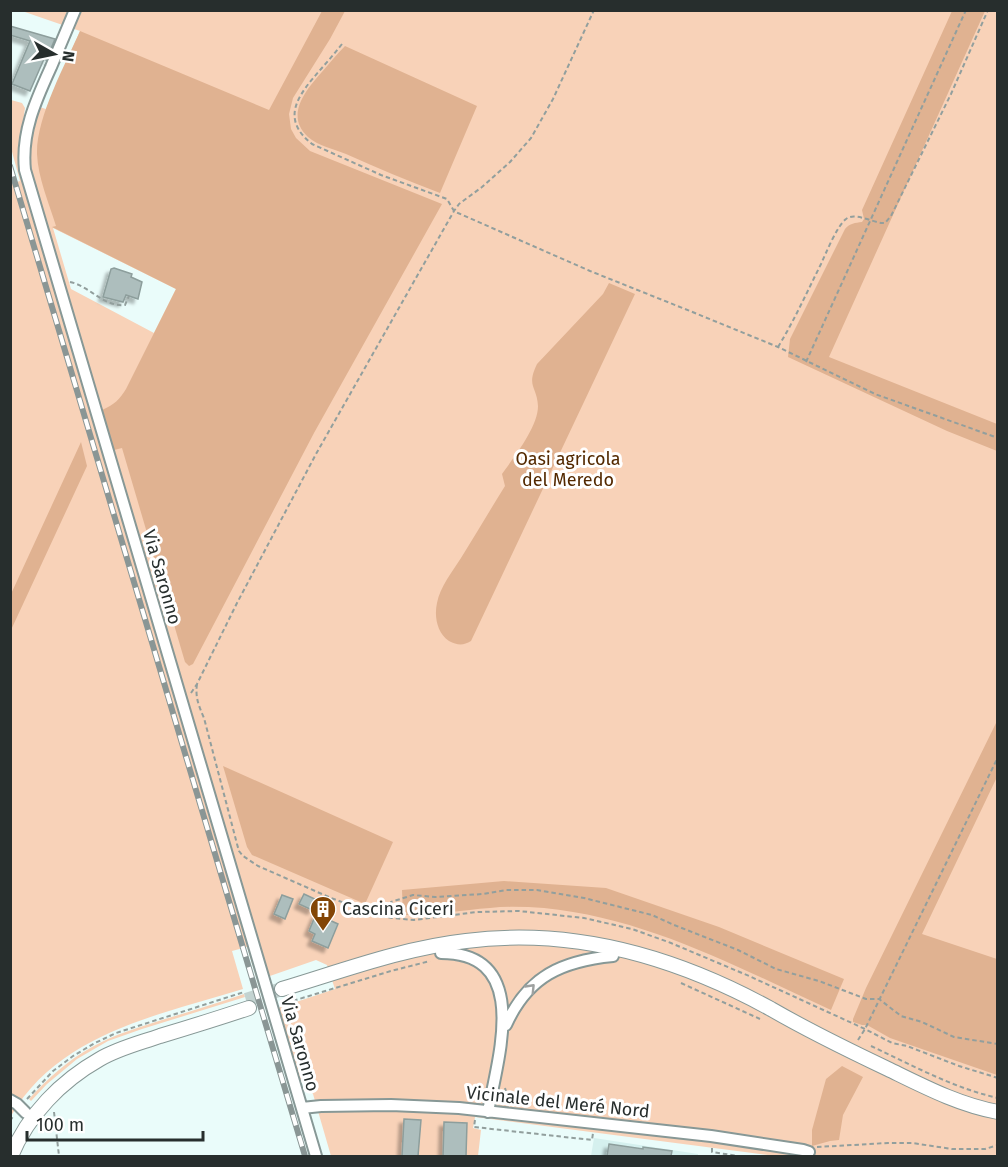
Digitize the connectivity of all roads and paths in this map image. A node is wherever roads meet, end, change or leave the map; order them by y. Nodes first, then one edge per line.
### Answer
1 (75, 10) edge
2 (594, 10) edge
3 (966, 10) edge
4 (988, 10) edge
5 (342, 44) dead end
6 (454, 211) junction
7 (870, 221) junction
8 (58, 283) junction
9 (129, 296) dead end
10 (778, 347) junction
11 (806, 362) junction
12 (998, 438) edge
13 (998, 757) edge
14 (381, 916) junction
15 (441, 953) junction
16 (613, 956) junction
17 (675, 980) dead end
18 (879, 999) junction
19 (761, 1019) dead end
20 (865, 1029) junction
21 (810, 1032) junction
22 (502, 1037) junction
23 (998, 1044) edge
24 (998, 1078) edge
25 (503, 1082) dead end
26 (998, 1098) edge
27 (10, 1100) edge
28 (302, 1108) junction
29 (54, 1112) dead end
30 (488, 1112) junction
31 (998, 1112) edge
32 (26, 1113) junction
33 (526, 1116) junction
34 (524, 1133) dead end
35 (10, 1138) edge
36 (998, 1145) edge
37 (820, 1146) dead end
38 (809, 1152) dead end
39 (11, 1156) edge
40 (59, 1156) edge
41 (316, 1156) edge

1 - 8 street, Via Saronno
2 - 6 path
3 - 7 path
4 - 7 path
5 - 6 path
6 - 10 path
6 - 14 path
7 - 10 path
7 - 11 path
8 - 9 path
8 - 28 street, Via Saronno
10 - 11 path
11 - 12 path
13 - 18 path
14 - 18 path
14 - 20 path
15 - 16 street
15 - 21 street
15 - 22 street
16 - 21 street
22 -> 16 street
17 - 19 path
18 - 20 path
18 - 23 path
20 - 24 path
20 - 26 path
21 - 31 street
22 - 30 street
25 - 33 path
27 - 32 street
28 - 30 street, Vicinale del Meré Nord
28 - 41 street, Via Saronno
29 - 40 path
30 - 33 street, Vicinale del Meré Nord
32 - 35 street
32 - 39 street
33 - 34 path
33 - 38 street, Vicinale del Meré Nord
36 - 37 path

